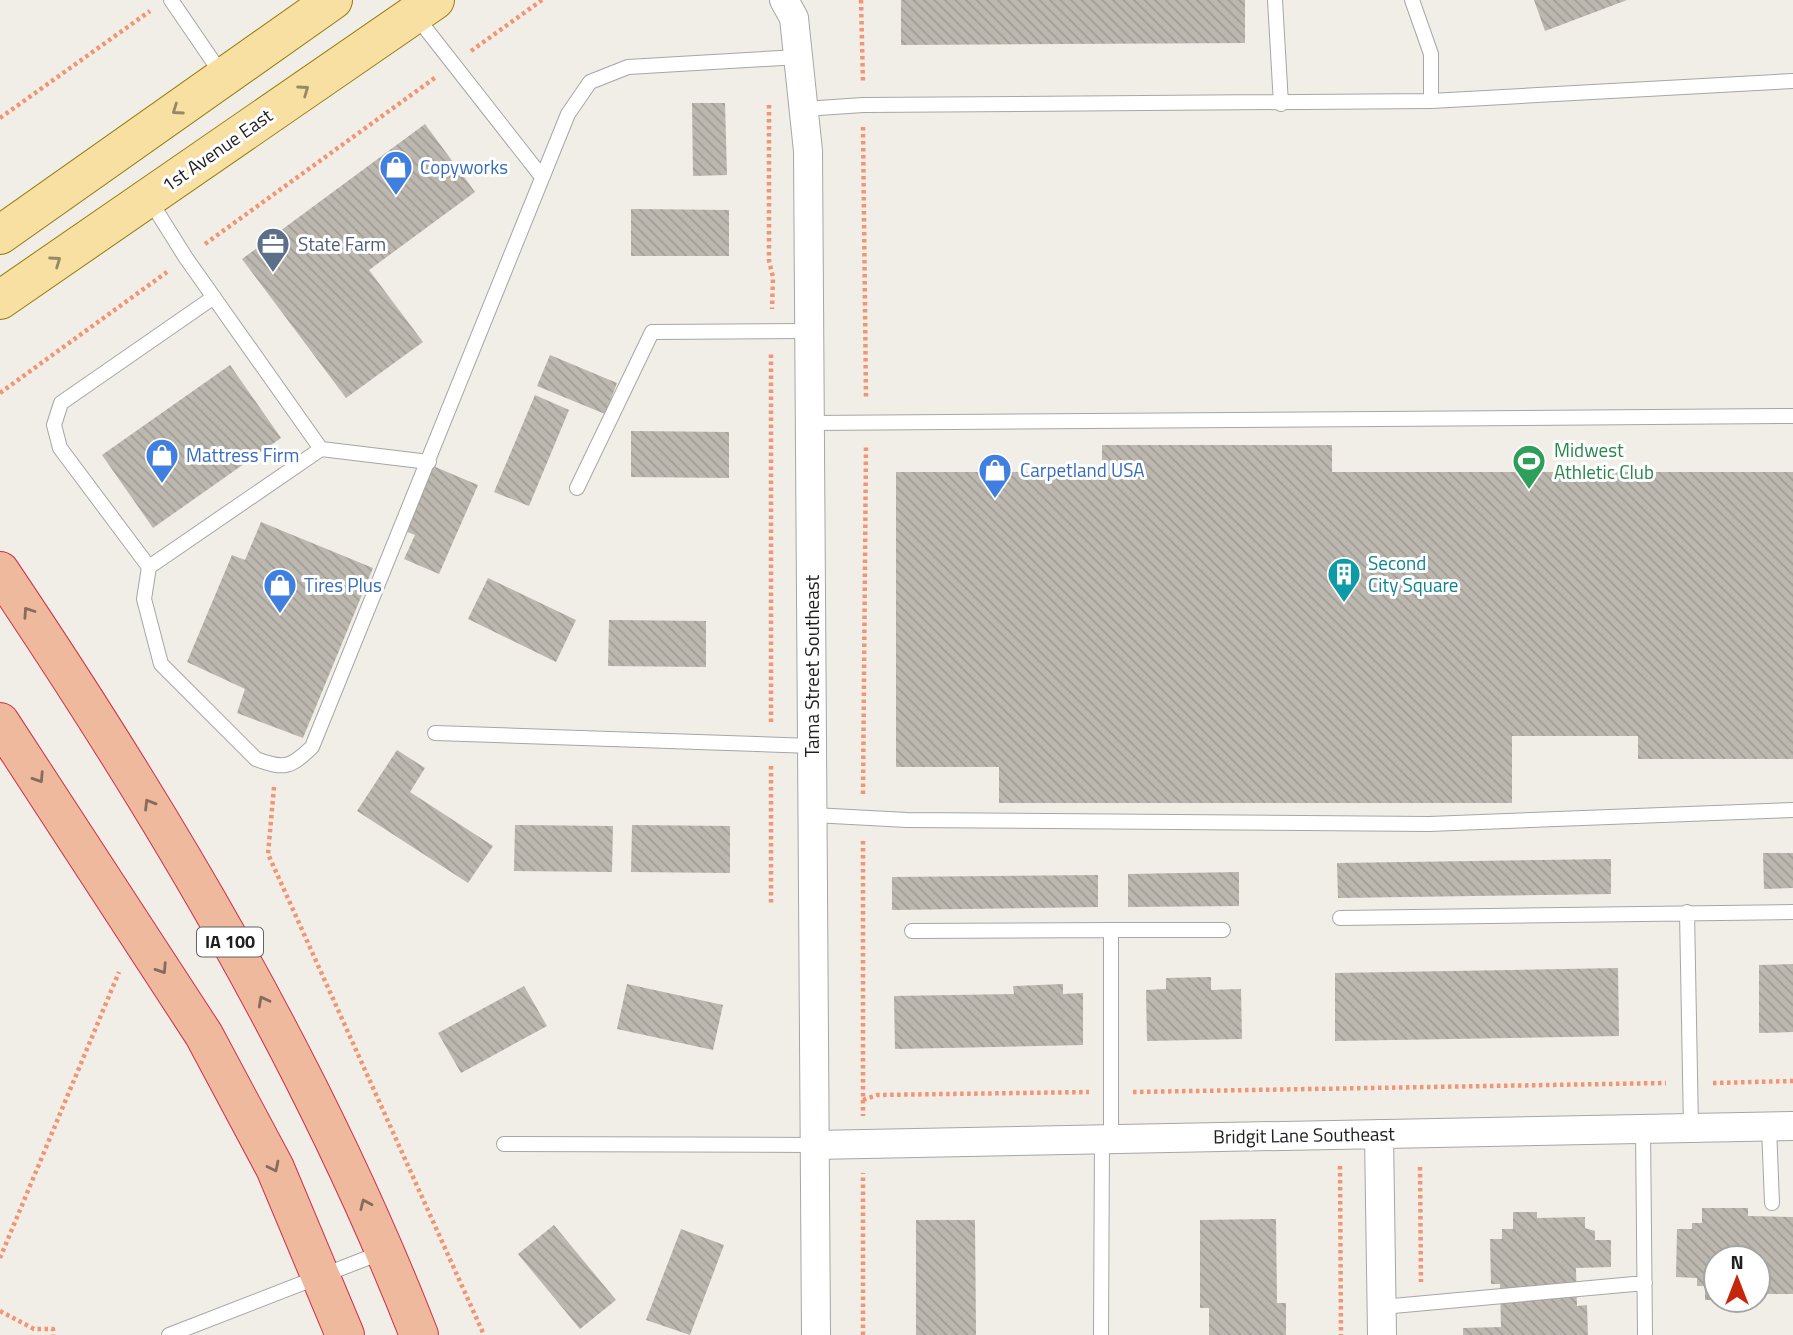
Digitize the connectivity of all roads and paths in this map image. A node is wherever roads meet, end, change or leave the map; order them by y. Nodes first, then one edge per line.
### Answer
1 (171, 0) edge
2 (333, 0) edge
3 (542, 0) edge
4 (785, 0) edge
5 (861, 0) edge
6 (1275, 0) edge
7 (1412, 0) edge
8 (156, 6) dead end
9 (425, 7) edge
10 (798, 57) junction
11 (454, 64) junction
12 (224, 77) junction
13 (1793, 82) edge
14 (1431, 102) junction
15 (769, 104) dead end
16 (1281, 104) junction
17 (863, 105) junction
18 (804, 109) junction
19 (0, 118) edge
20 (542, 177) junction
21 (148, 198) junction
22 (0, 235) edge
23 (186, 258) junction
24 (214, 297) junction
25 (0, 300) edge
26 (772, 331) junction
27 (810, 331) junction
28 (0, 393) edge
29 (1793, 416) edge
30 (810, 423) junction
31 (866, 423) junction
32 (321, 449) junction
33 (429, 462) junction
34 (577, 488) dead end
35 (149, 567) junction
36 (0, 570) edge
37 (0, 722) edge
38 (435, 733) dead end
39 (771, 744) junction
40 (812, 746) junction
41 (276, 767) junction
42 (1793, 810) edge
43 (813, 815) junction
44 (863, 817) junction
45 (771, 905) dead end
46 (1687, 912) junction
47 (1793, 912) edge
48 (1340, 918) dead end
49 (1111, 930) junction
50 (1223, 930) dead end
51 (912, 931) dead end
52 (119, 962) dead end
53 (1793, 1081) edge
54 (1690, 1083) junction
55 (1111, 1092) junction
56 (863, 1100) junction
57 (1781, 1127) edge
58 (1691, 1128) junction
59 (1643, 1129) junction
60 (1379, 1133) junction
61 (1107, 1138) junction
62 (863, 1142) junction
63 (504, 1144) dead end
64 (814, 1145) junction
65 (1328, 1166) dead end
66 (1420, 1167) dead end
67 (863, 1173) junction
68 (876, 1173) dead end
69 (815, 1175) junction
70 (1772, 1203) dead end
71 (386, 1251) junction
72 (0, 1258) edge
73 (321, 1275) junction
74 (1645, 1283) junction
75 (1422, 1303) junction
76 (1382, 1307) junction
77 (0, 1311) edge
78 (53, 1335) edge
79 (169, 1335) edge
80 (345, 1335) edge
81 (419, 1335) edge
82 (484, 1335) edge
83 (816, 1335) edge
84 (863, 1335) edge
85 (1101, 1335) edge
86 (1340, 1335) edge
87 (1382, 1335) edge
88 (1645, 1335) edge

1 - 12 lane
2 - 12 main road
3 - 11 path
4 - 10 street, Tama Street Southeast
5 - 17 path
6 - 16 lane
7 - 14 lane
8 - 19 path
9 - 11 lane
21 -> 9 main road, 1st Avenue East
10 - 18 street, Tama Street Southeast
10 - 20 lane
11 - 20 lane
11 - 23 path
12 -> 22 main road
13 - 14 lane
14 - 16 lane
15 - 26 path
16 - 17 lane
17 - 18 lane
17 - 31 path
18 - 27 street, Tama Street Southeast
20 - 33 lane
21 - 23 lane
25 -> 21 main road, 1st Avenue East
23 - 24 lane
23 - 28 path
24 - 32 lane
24 - 35 lane
26 - 27 lane
26 - 34 lane
26 - 39 path
27 - 30 street, Tama Street Southeast
29 - 31 lane
30 - 31 lane
30 - 40 street, Tama Street Southeast
31 - 44 path
32 - 33 lane
32 - 35 lane
33 - 41 lane
35 - 41 lane
71 -> 36 highway, IA 100
37 -> 73 highway
38 - 39 lane
39 - 40 lane
39 - 45 path
40 - 43 street, Tama Street Southeast
41 - 82 path
42 - 44 lane
43 - 44 lane
43 - 64 street, Tama Street Southeast
44 - 56 path
46 - 47 lane
46 - 48 lane
46 - 54 lane
49 - 50 lane
49 - 51 lane
49 - 55 lane
52 - 72 path
53 - 54 path
54 - 55 path
54 - 58 lane
55 - 56 path
55 - 61 lane
56 - 62 path
57 - 58 street, Bridgit Lane Southeast
57 - 70 lane
58 - 59 street, Bridgit Lane Southeast
59 - 60 street, Bridgit Lane Southeast
59 - 74 lane
60 - 61 street, Bridgit Lane Southeast
60 - 76 street
61 - 62 street, Bridgit Lane Southeast
61 - 85 lane
62 - 64 street, Bridgit Lane Southeast
62 - 67 path
63 - 64 lane
64 - 69 street, Tama Street Southeast
65 - 86 path
66 - 75 path
67 - 68 path
67 - 69 path
67 - 84 path
69 - 83 street, Tama Street Southeast
71 - 73 lane
71 - 81 highway, IA 100
73 - 79 lane
73 - 80 highway
74 - 75 lane
74 - 88 lane
75 - 76 lane
76 - 87 street
77 - 78 path

